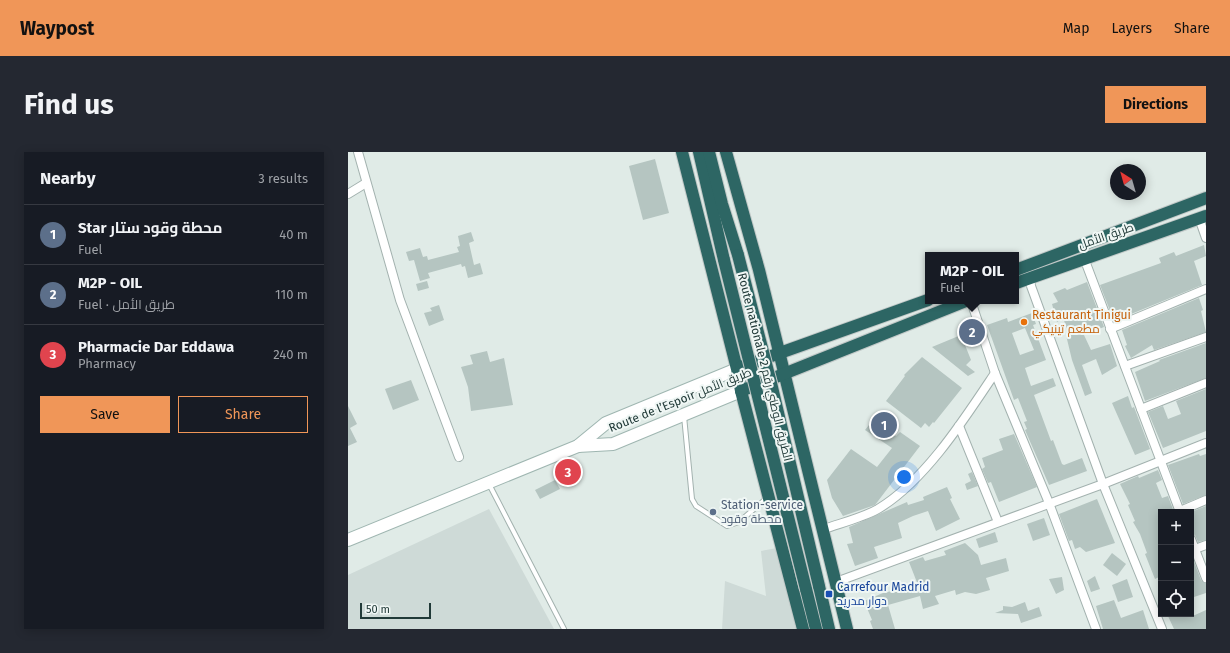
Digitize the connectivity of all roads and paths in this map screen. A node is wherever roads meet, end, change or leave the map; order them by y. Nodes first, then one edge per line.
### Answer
1 (358, 152) edge
2 (682, 152) edge
3 (699, 152) edge
4 (709, 152) edge
5 (726, 152) edge
6 (366, 183) junction
7 (348, 194) edge
8 (1206, 198) edge
9 (1202, 217) edge
10 (1206, 238) edge
11 (1084, 258) junction
12 (1019, 269) edge
13 (1030, 278) junction
14 (1019, 282) edge
15 (1206, 289) edge
16 (925, 301) edge
17 (958, 304) edge
18 (972, 304) edge
19 (1110, 329) junction
20 (1206, 337) edge
21 (780, 352) junction
22 (1124, 366) junction
23 (737, 369) junction
24 (785, 372) junction
25 (995, 373) junction
26 (1206, 383) edge
27 (741, 391) junction
28 (1141, 409) junction
29 (684, 414) junction
30 (959, 426) junction
31 (1206, 443) edge
32 (578, 446) junction
33 (459, 457) dead end
34 (1161, 461) junction
35 (489, 484) junction
36 (1103, 484) junction
37 (768, 497) junction
38 (1206, 500) edge
39 (1048, 503) junction
40 (1179, 509) edge
41 (1185, 509) edge
42 (998, 522) junction
43 (824, 529) junction
44 (348, 540) edge
45 (1193, 545) edge
46 (1206, 545) edge
47 (1195, 549) junction
48 (1206, 578) edge
49 (836, 582) junction
50 (564, 629) edge
51 (803, 629) edge
52 (816, 629) edge
53 (829, 629) edge
54 (847, 629) edge
55 (1096, 629) edge
56 (1162, 629) edge

1 - 6 street
2 - 23 highway
3 - 52 highway, Route nationale الطريق الوطني رقم 2, bridge
4 - 53 highway, Route nationale الطريق الوطني رقم 2, bridge
5 - 21 highway
6 - 7 street
6 - 33 street
8 - 12 highway
9 - 10 street
9 - 11 highway, طريق الأمل
11 - 13 highway, طريق الأمل
11 - 19 street
13 - 14 highway, طريق الأمل
13 - 36 street
15 - 19 street
16 - 21 highway, Route de l’Espoir طريق الأمل
17 - 24 highway, Route de l’Espoir طريق الأمل
18 - 25 street
19 - 22 street
20 - 22 street
21 - 23 highway, Route de l’Espoir طريق الأمل
21 - 24 highway
22 - 28 street
23 - 27 highway
23 - 32 street, Route de l’Espoir طريق الأمل
24 - 27 highway, Route de l’Espoir طريق الأمل
24 - 43 highway
25 - 30 street
25 - 39 street
26 - 28 street
27 - 29 street, Route de l’Espoir طريق الأمل
27 - 37 highway
28 - 34 street
29 - 32 street, Route de l’Espoir طريق الأمل
29 - 37 lane
30 - 42 street
30 - 43 street
31 - 34 street
32 - 35 street, Route de l’Espoir طريق الأمل
34 - 36 street
34 - 40 street
35 - 44 street, Route de l’Espoir طريق الأمل
35 - 50 lane
36 - 39 street
36 - 56 street
37 - 51 highway
38 - 41 street
39 - 42 street
39 - 55 street
42 - 49 street
43 - 49 highway
45 - 47 street
46 - 47 street
47 - 48 street
49 - 54 highway

